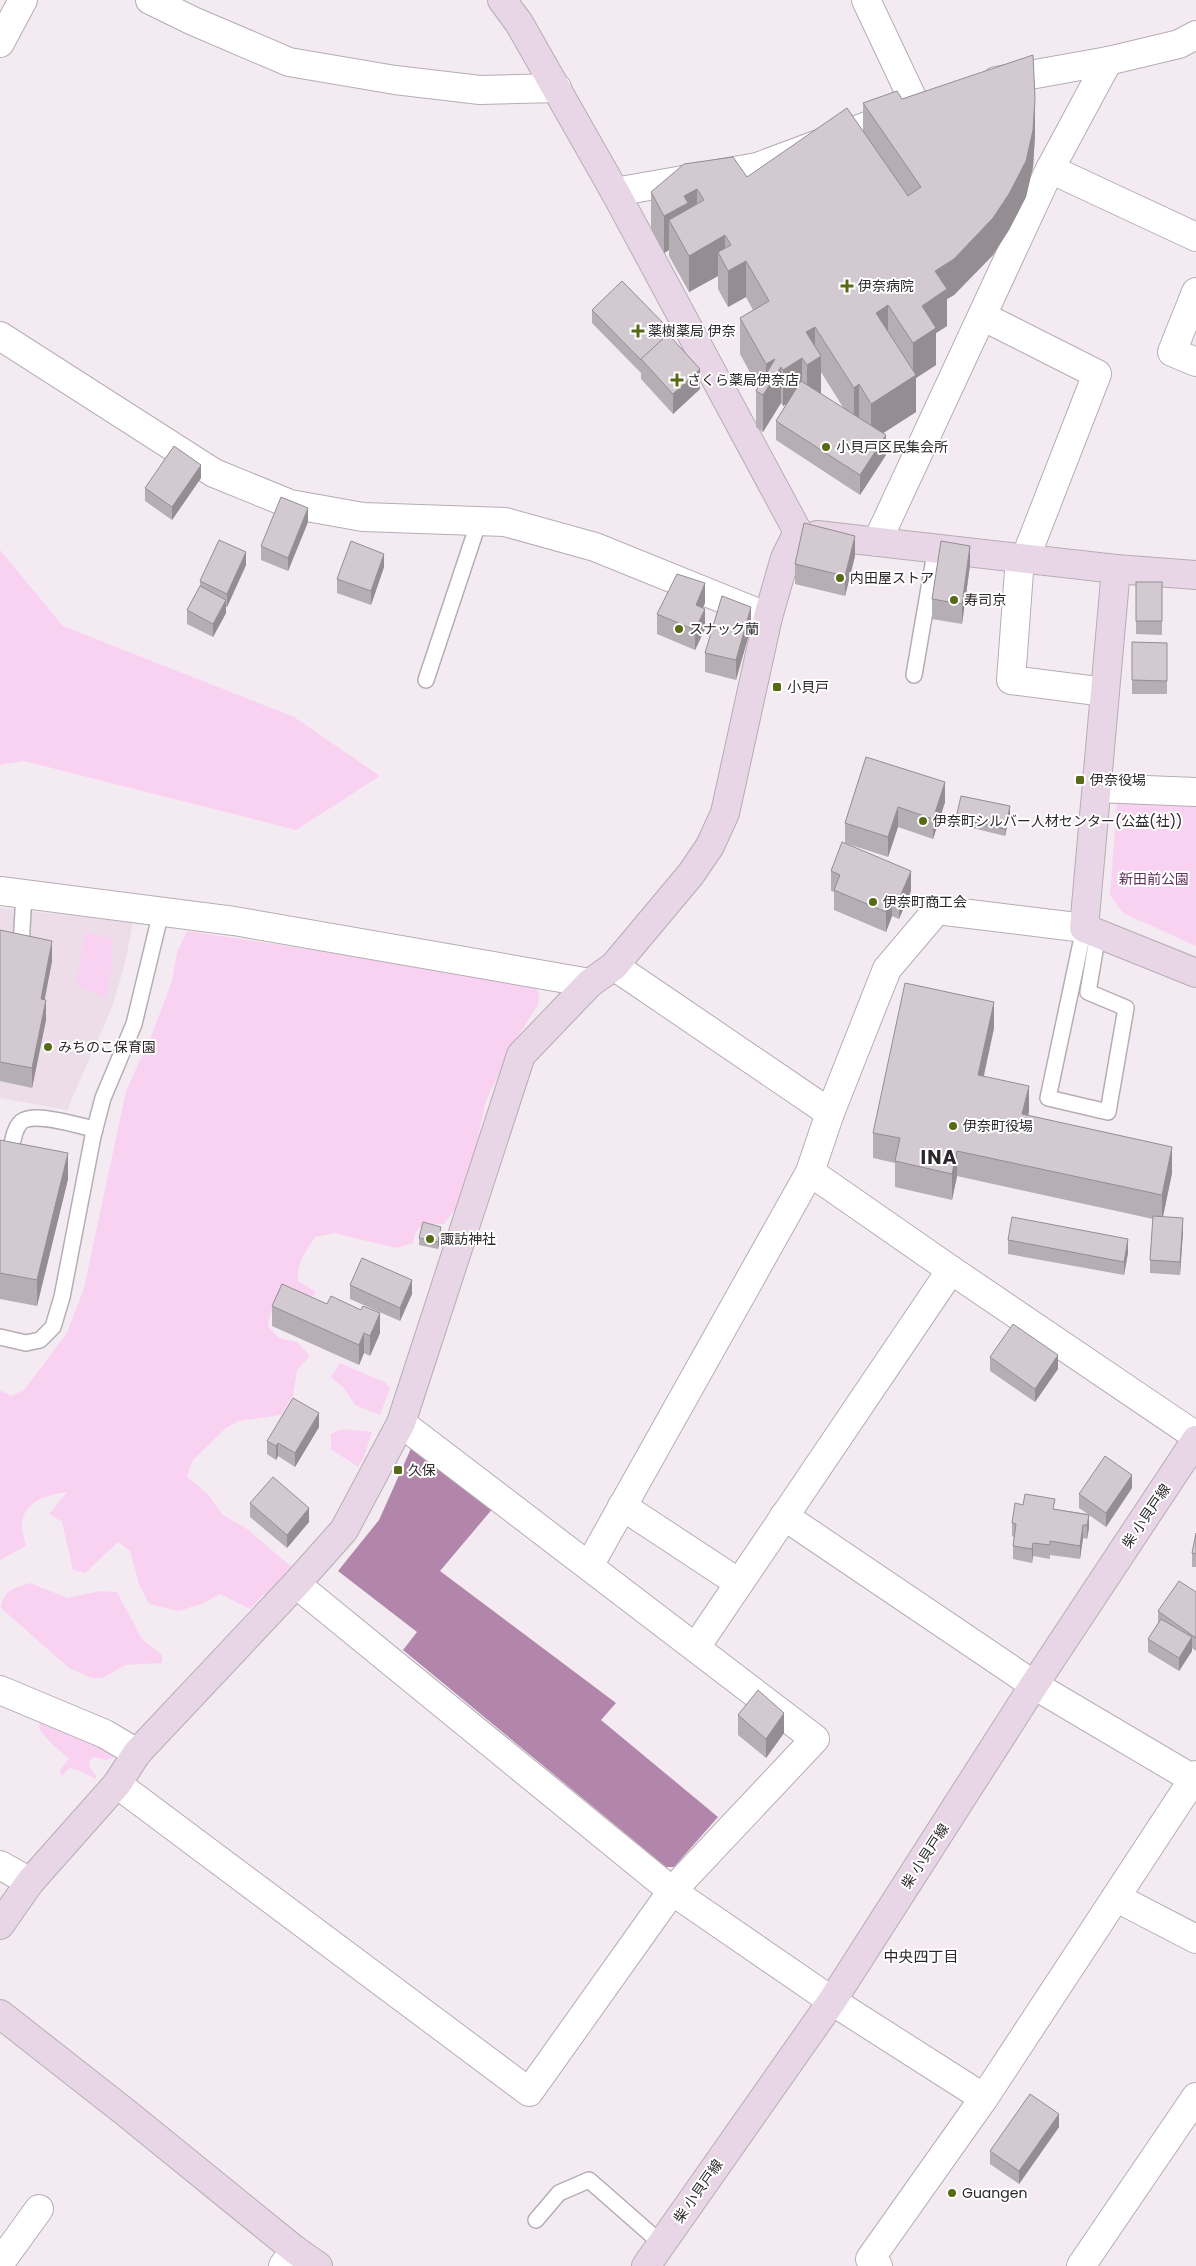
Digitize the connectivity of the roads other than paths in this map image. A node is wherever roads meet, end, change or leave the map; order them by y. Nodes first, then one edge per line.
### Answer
1 (23, 0) edge
2 (150, 0) edge
3 (502, 0) edge
4 (866, 0) edge
5 (1196, 36) edge
6 (0, 43) edge
7 (1108, 62) junction
8 (557, 88) junction
9 (971, 89) edge
10 (944, 98) edge
11 (917, 108) junction
12 (1050, 169) junction
13 (615, 192) junction
14 (1196, 237) edge
15 (1196, 292) edge
16 (982, 316) junction
17 (0, 336) edge
18 (1196, 362) edge
19 (479, 521) junction
20 (798, 532) junction
21 (877, 542) junction
22 (936, 547) junction
23 (1023, 558) junction
24 (1116, 569) junction
25 (1196, 575) edge
26 (768, 617) junction
27 (914, 676) dead end
28 (426, 680) dead end
29 (1105, 692) junction
30 (1097, 788) junction
31 (1196, 792) edge
32 (12, 892) edge
33 (161, 912) junction
34 (1091, 931) junction
35 (21, 946) edge
36 (614, 966) junction
37 (1196, 973) edge
38 (590, 983) junction
39 (830, 1113) junction
40 (95, 1129) junction
41 (10, 1156) edge
42 (810, 1172) junction
43 (950, 1270) junction
44 (0, 1337) edge
45 (401, 1423) junction
46 (1196, 1436) edge
47 (1196, 1440) edge
48 (622, 1506) junction
49 (784, 1516) junction
50 (589, 1566) junction
51 (739, 1583) junction
52 (296, 1584) junction
53 (696, 1647) junction
54 (1034, 1685) junction
55 (0, 1690) edge
56 (137, 1753) junction
57 (1195, 1777) edge
58 (117, 1784) junction
59 (0, 1865) edge
60 (30, 1882) junction
61 (672, 1891) junction
62 (1117, 1898) junction
63 (0, 1925) edge
64 (1196, 1939) edge
65 (832, 2001) junction
66 (0, 2014) edge
67 (1196, 2097) edge
68 (984, 2098) junction
69 (39, 2209) dead end
70 (536, 2220) dead end
71 (662, 2244) junction
72 (289, 2258) edge
73 (0, 2265) edge
74 (318, 2266) edge
75 (646, 2266) edge
76 (878, 2266) edge
77 (1081, 2266) edge

1 - 6 street
2 - 8 street
3 - 8 street
4 - 11 street
5 - 7 street
7 - 9 street
7 - 12 street
8 - 13 street
10 - 11 street
11 - 13 street
12 - 14 street
12 - 16 street
13 - 20 street
15 - 18 street
16 - 21 street
16 - 23 street
17 - 19 street
19 - 26 street
19 - 28 lane
20 - 21 street
20 - 26 street
21 - 22 street
22 - 23 street
22 - 27 lane
23 - 24 street
23 - 29 street
24 - 25 street
24 - 29 street
26 - 36 street
29 - 30 street
30 - 31 street
30 - 34 street
32 - 33 street
32 - 35 lane
33 - 38 street
33 - 40 lane
34 - 34 lane
34 - 37 street
34 - 39 street
36 - 38 street
36 - 39 street
38 - 45 street
39 - 42 street
40 - 41 lane
40 - 44 lane
42 - 43 street
42 - 48 street
43 - 46 street
43 - 49 street
45 - 50 street
45 - 52 street
47 - 54 street, 柴 小貝戸線
48 - 50 street
48 - 51 street
49 - 51 street
49 - 54 street
50 - 53 street
51 - 53 street
52 - 56 street
52 - 61 street
53 - 61 street
54 - 57 street
54 - 65 street, 柴 小貝戸線
55 - 56 street
56 - 58 street
57 - 62 street
58 - 60 street
58 - 61 street
59 - 60 street
60 - 63 street
61 - 65 street
62 - 64 street
62 - 68 street
65 - 68 street
65 - 71 street, 柴 小貝戸線
66 - 72 street
67 - 77 street
68 - 76 street
69 - 73 street
70 - 71 lane
71 - 75 street, 柴 小貝戸線
72 - 74 street

